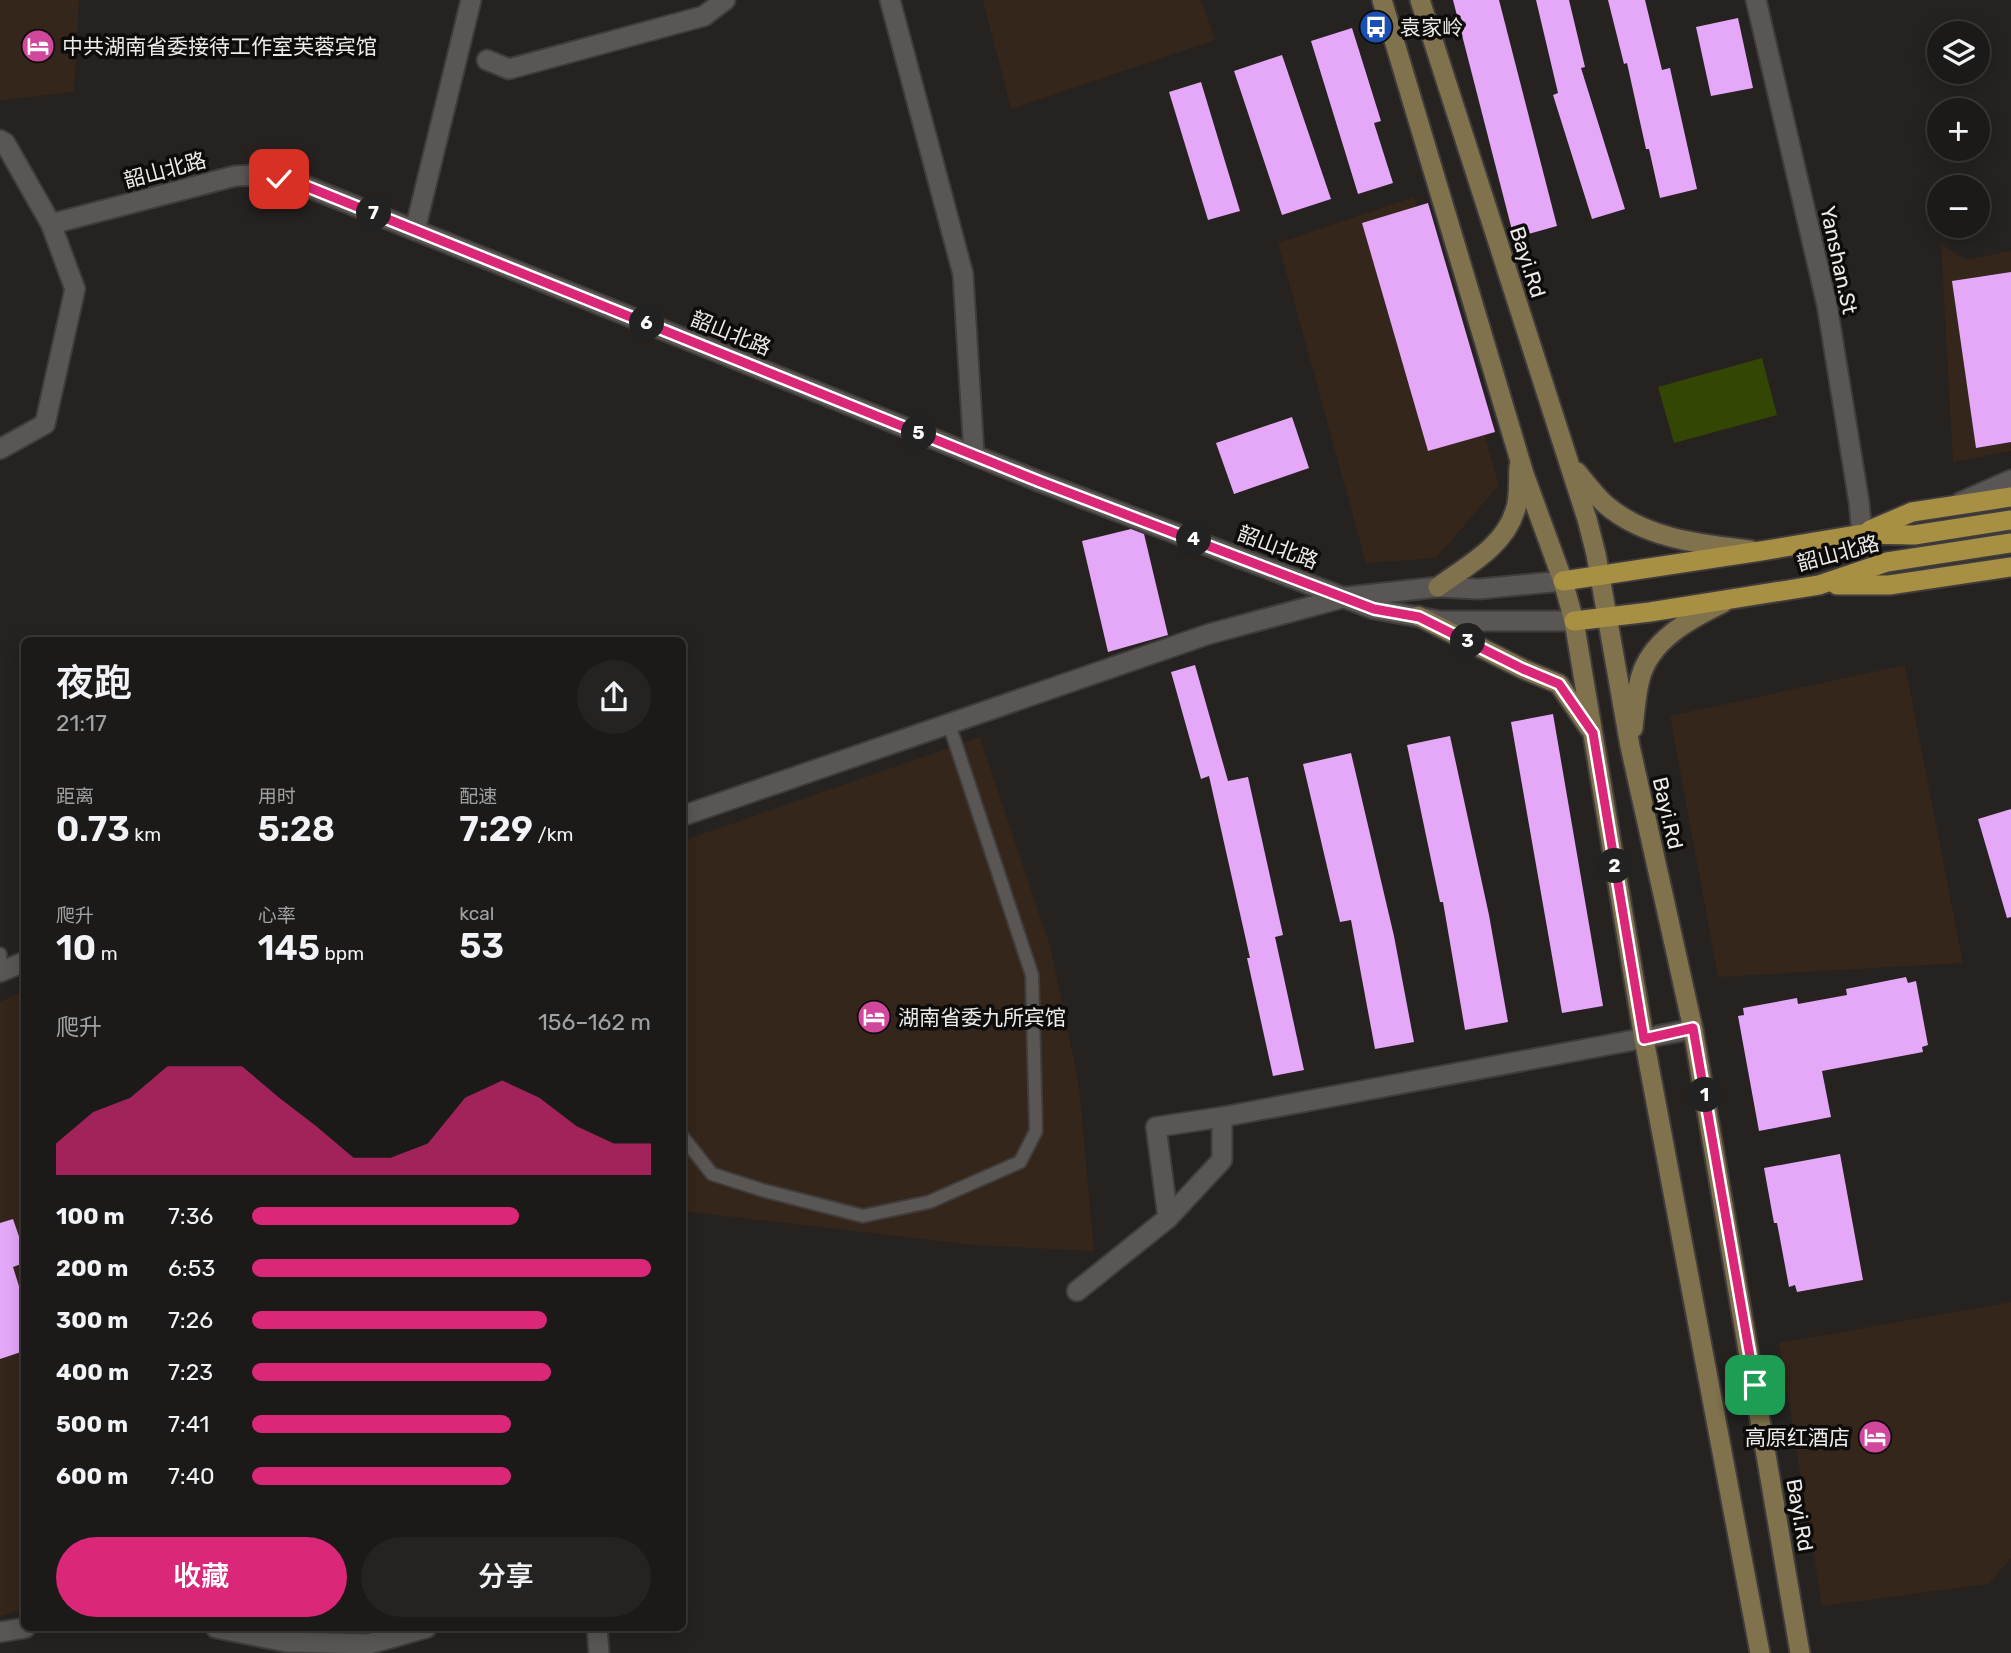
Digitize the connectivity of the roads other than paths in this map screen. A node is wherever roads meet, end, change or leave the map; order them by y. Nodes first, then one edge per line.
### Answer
1 (471, 0) edge
2 (725, 0) edge
3 (890, 0) edge
4 (1382, 0) edge
5 (1420, 0) edge
6 (1756, 0) edge
7 (487, 60) dead end
8 (0, 140) edge
9 (51, 224) junction
10 (415, 230) junction
11 (0, 449) edge
12 (1564, 449) junction
13 (974, 455) junction
14 (1520, 459) junction
15 (2011, 480) edge
16 (2011, 497) edge
17 (1951, 506) junction
18 (2011, 520) edge
19 (1862, 534) junction
20 (2011, 543) edge
21 (1761, 551) junction
22 (2011, 567) edge
23 (1600, 576) junction
24 (1563, 581) junction
25 (1819, 584) junction
26 (1438, 587) junction
27 (1346, 597) junction
28 (1730, 599) junction
29 (1419, 617) junction
30 (1607, 617) junction
31 (1574, 621) junction
32 (949, 724) junction
33 (1593, 733) junction
34 (1630, 746) junction
35 (686, 815) edge
36 (21, 962) edge
37 (0, 966) edge
38 (1693, 1028) junction
39 (1644, 1039) junction
40 (1222, 1117) junction
41 (686, 1141) edge
42 (1168, 1218) junction
43 (1077, 1291) dead end
44 (21, 1629) edge
45 (231, 1631) edge
46 (415, 1631) edge
47 (597, 1631) edge
48 (0, 1632) edge
49 (599, 1653) edge
50 (1760, 1653) edge
51 (1800, 1653) edge

1 - 10 street
2 - 7 street
3 - 13 street
4 - 14 main road
5 - 12 main road, Bayi.Rd
6 - 19 street, Yanshan.St
8 - 9 street
9 - 10 street, 韶山北路
9 - 11 street
10 - 13 street, 韶山北路
12 - 21 main road
12 - 23 main road, Bayi.Rd
13 - 27 street, 韶山北路
14 - 24 main road
14 - 26 main road
15 - 17 street
16 - 17 main road
17 - 19 main road
18 - 19 main road, 韶山北路
19 - 21 main road, 韶山北路
20 - 25 main road, 韶山北路
21 - 23 main road, 韶山北路
22 - 25 main road
23 - 24 main road, 韶山北路
23 - 30 main road, Bayi.Rd
24 - 26 street, 韶山北路
24 - 31 main road
25 - 28 main road, 韶山北路
26 - 27 street, 韶山北路
27 - 29 street, 韶山北路
27 - 32 street
28 - 30 main road, 韶山北路
28 - 34 main road
29 - 31 street, 韶山北路
29 - 33 main road
30 - 31 main road, 韶山北路
30 - 34 main road, Bayi.Rd
31 - 33 main road
32 - 35 street
32 - 41 lane
33 - 39 main road
34 - 38 main road, Bayi.Rd
36 - 37 street
38 - 39 street
38 - 51 main road, Bayi.Rd
39 - 40 street
39 - 50 main road
40 - 42 street
40 - 42 street
42 - 43 street
44 - 48 street
45 - 46 street
47 - 49 street

